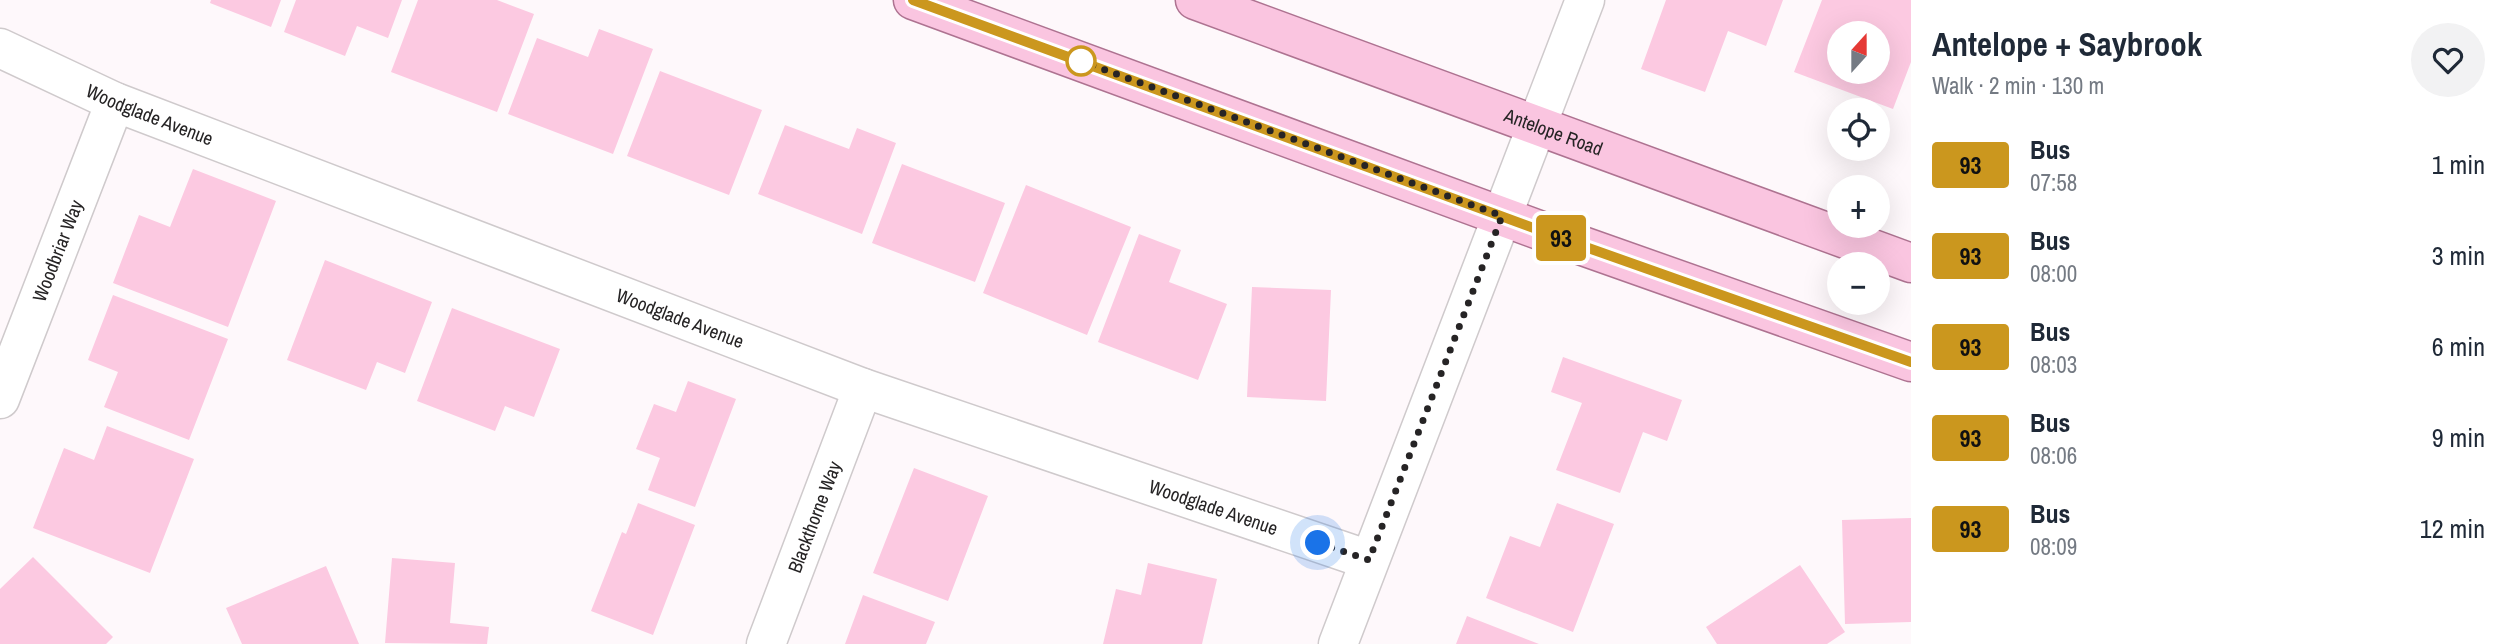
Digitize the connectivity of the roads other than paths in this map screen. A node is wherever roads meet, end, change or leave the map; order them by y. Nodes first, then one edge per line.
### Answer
1 (913, 0) edge
2 (1195, 0) edge
3 (1586, 0) edge
4 (0, 48) edge
5 (115, 102) junction
6 (1537, 125) junction
7 (1502, 216) junction
8 (1911, 263) edge
9 (1911, 362) edge
10 (863, 388) junction
11 (0, 399) edge
12 (1369, 560) junction
13 (766, 644) edge
14 (1338, 644) edge

1 - 7 main road
2 - 6 main road, Antelope Road
3 - 6 street
4 - 5 street, Woodglade Avenue
5 - 10 street, Woodglade Avenue
5 - 11 street, Woodbriar Way
6 - 7 street
6 - 8 main road, Antelope Road
7 - 9 main road
7 - 12 street
10 - 12 street, Woodglade Avenue
10 - 13 street, Blackthorne Way
12 - 14 street

